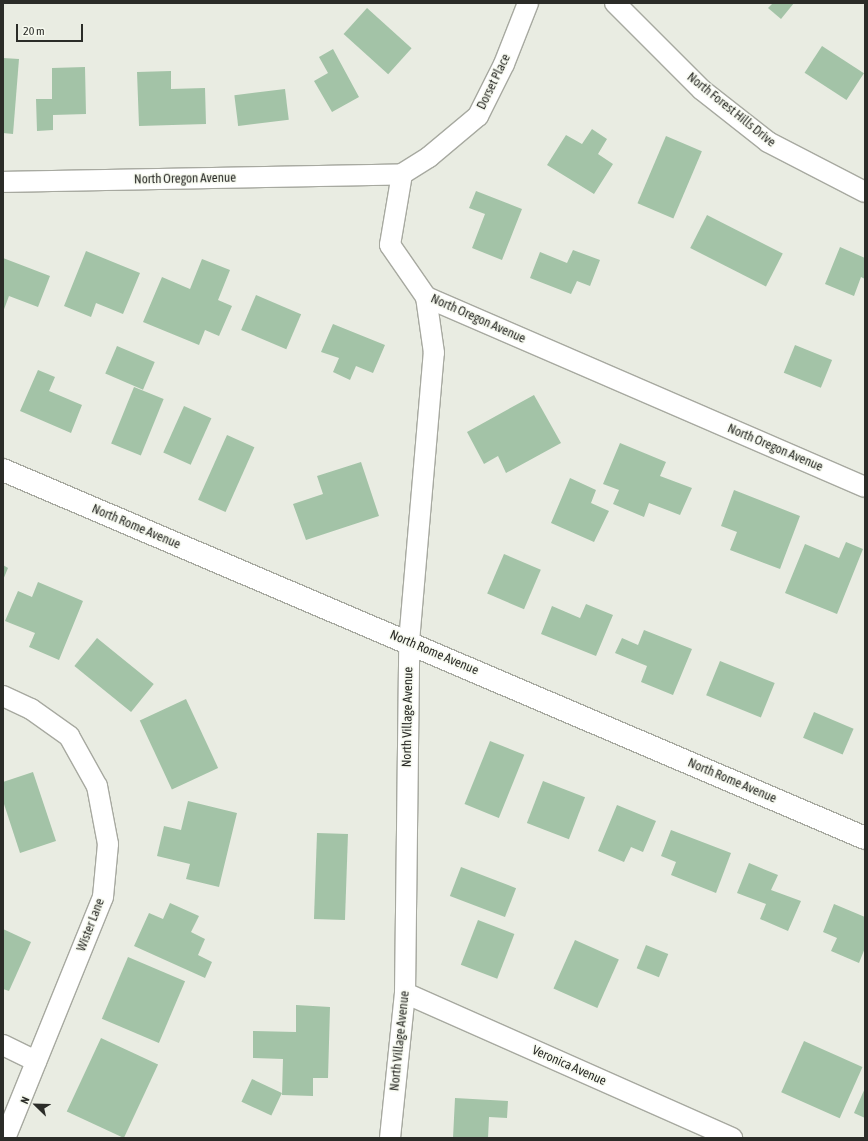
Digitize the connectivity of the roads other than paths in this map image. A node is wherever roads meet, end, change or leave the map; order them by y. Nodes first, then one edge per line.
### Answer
1 (528, 3) edge
2 (615, 3) edge
3 (402, 174) junction
4 (3, 182) edge
5 (865, 192) edge
6 (426, 296) junction
7 (3, 470) edge
8 (865, 487) edge
9 (409, 642) junction
10 (3, 696) edge
11 (865, 838) edge
12 (405, 993) junction
13 (3, 1046) edge
14 (36, 1060) junction
15 (5, 1138) edge
16 (390, 1138) edge
17 (732, 1138) edge

1 - 3 street, Dorset Place
2 - 5 street, North Forest Hills Drive
3 - 4 street, North Oregon Avenue
3 - 6 street, North Oregon Avenue
6 - 8 street, North Oregon Avenue
6 - 9 street, North Village Avenue
7 - 9 street, North Rome Avenue
9 - 11 street, North Rome Avenue
9 - 12 street, North Village Avenue
10 - 14 street, Wister Lane
12 - 16 street, North Village Avenue
12 - 17 street, Veronica Avenue
13 - 14 street
14 - 15 street, Wister Lane

